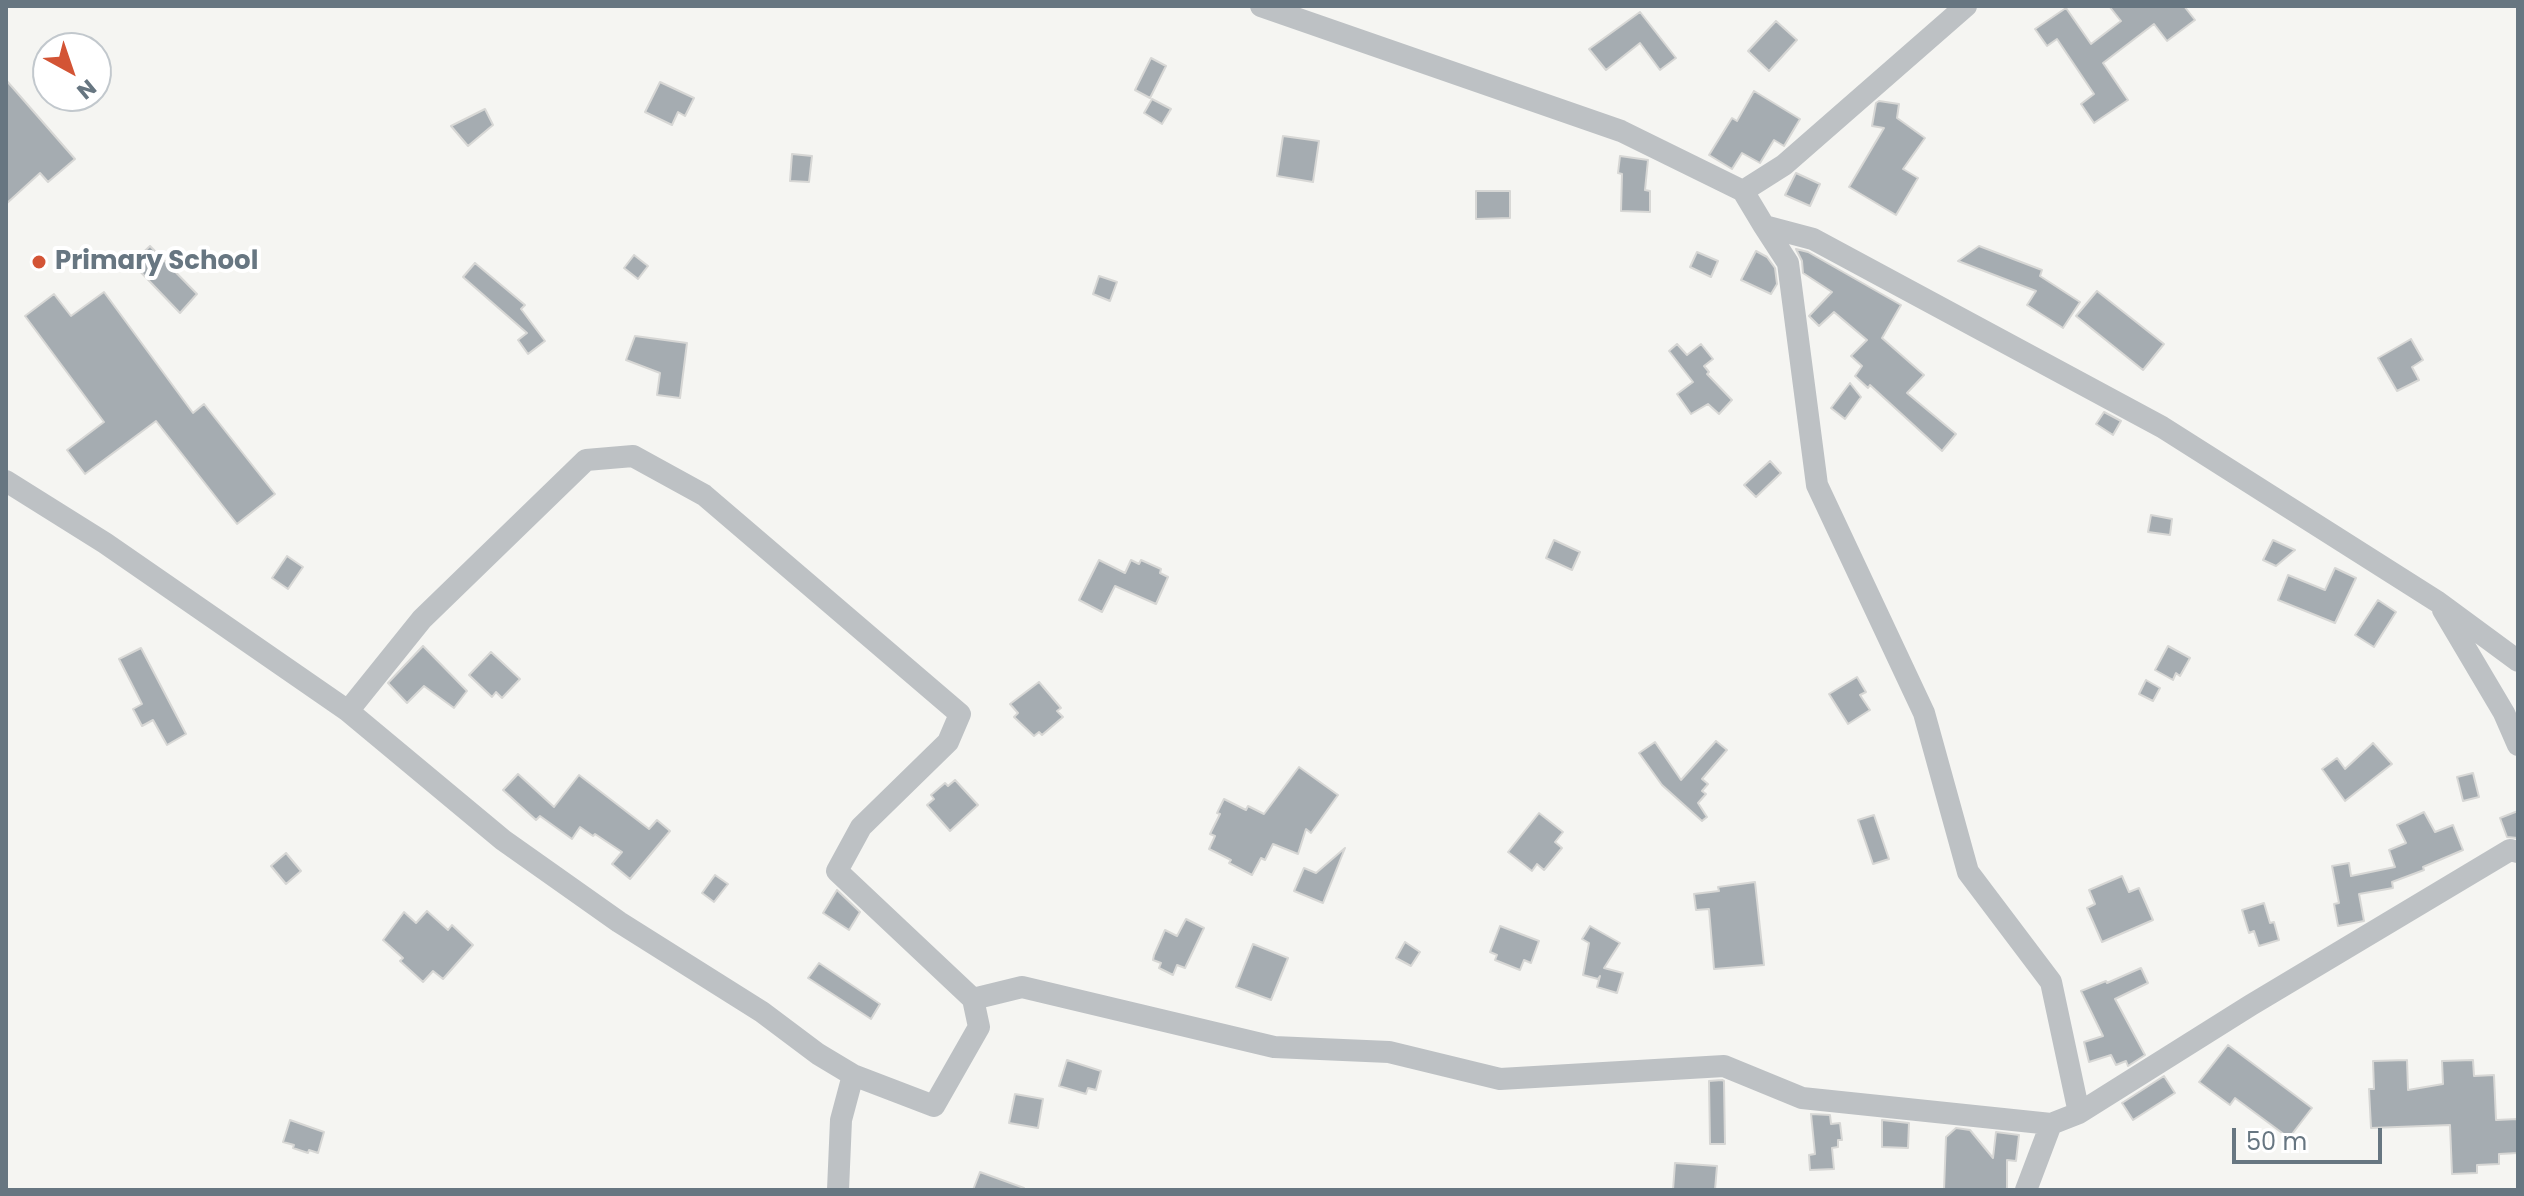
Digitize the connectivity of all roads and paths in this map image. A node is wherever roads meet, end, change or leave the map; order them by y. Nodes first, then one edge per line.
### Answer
1 (1261, 6) edge
2 (1966, 6) edge
3 (1743, 191) junction
4 (1764, 226) junction
5 (6, 481) edge
6 (2438, 602) junction
7 (2518, 661) edge
8 (348, 711) junction
9 (2518, 745) edge
10 (2518, 852) edge
11 (973, 999) junction
12 (853, 1075) junction
13 (2079, 1113) junction
14 (2051, 1124) junction
15 (838, 1190) edge
16 (2026, 1190) edge

1 - 3 street
2 - 3 street
3 - 4 street
4 - 6 street
4 - 13 street
5 - 8 street
6 - 7 street
6 - 9 street
8 - 11 street
8 - 12 street
10 - 13 street
11 - 12 street
11 - 14 street
12 - 15 street
13 - 14 street
14 - 16 street

